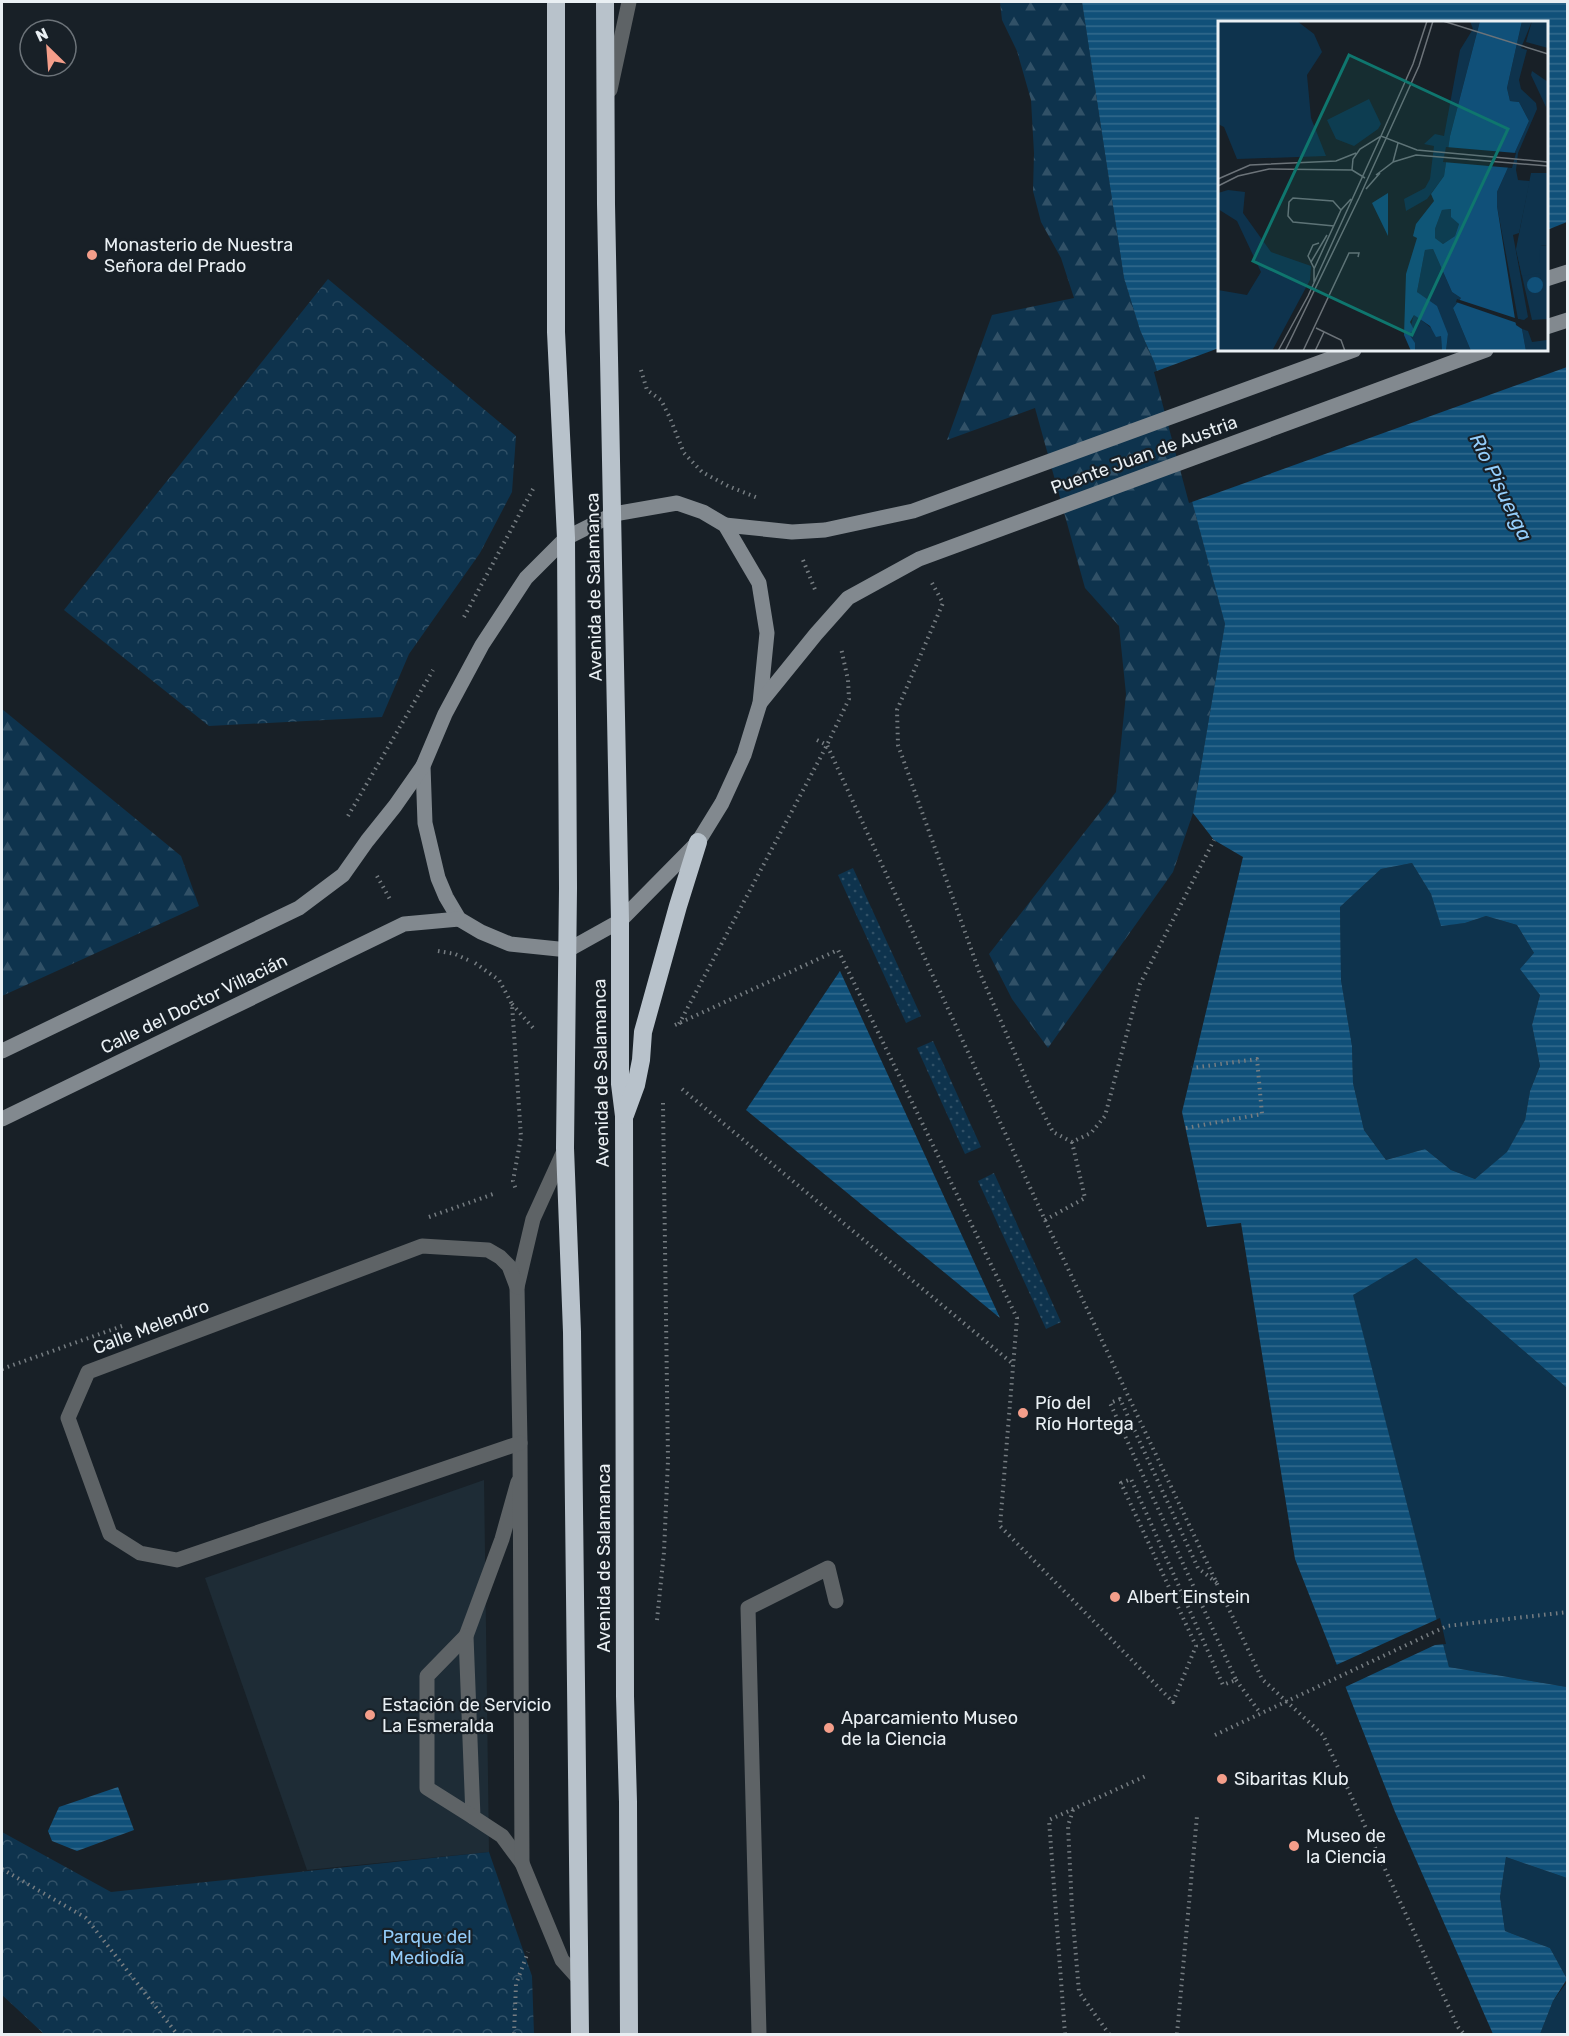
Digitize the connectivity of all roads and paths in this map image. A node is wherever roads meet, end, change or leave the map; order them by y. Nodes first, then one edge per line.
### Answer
1 (556, 2) edge
2 (605, 2) edge
3 (628, 2) edge
4 (605, 110) junction
5 (1568, 272) edge
6 (1548, 278) edge
7 (1568, 320) edge
8 (1548, 326) edge
9 (1351, 351) edge
10 (1483, 351) edge
11 (639, 363) dead end
12 (534, 488) dead end
13 (762, 499) dead end
14 (614, 514) junction
15 (725, 525) junction
16 (792, 532) junction
17 (566, 538) junction
18 (919, 559) junction
19 (828, 619) junction
20 (459, 625) dead end
21 (436, 665) dead end
22 (760, 703) junction
23 (818, 740) dead end
24 (827, 745) junction
25 (423, 766) junction
26 (1214, 840) dead end
27 (698, 842) junction
28 (359, 853) junction
29 (459, 920) junction
30 (620, 921) junction
31 (404, 924) junction
32 (568, 950) junction
33 (679, 1023) junction
34 (675, 1033) dead end
35 (2, 1051) edge
36 (1192, 1068) dead end
37 (682, 1089) dead end
38 (663, 1096) dead end
39 (624, 1116) junction
40 (2, 1119) edge
41 (1186, 1128) dead end
42 (1072, 1142) junction
43 (566, 1148) junction
44 (1045, 1220) junction
45 (517, 1287) junction
46 (1012, 1364) junction
47 (520, 1443) junction
48 (520, 1473) junction
49 (1217, 1584) junction
50 (836, 1601) dead end
51 (1568, 1612) edge
52 (657, 1620) dead end
53 (466, 1636) junction
54 (1236, 1680) junction
55 (1261, 1714) junction
56 (1215, 1735) dead end
57 (1148, 1775) dead end
58 (1073, 1810) junction
59 (1197, 1816) dead end
60 (473, 1817) junction
61 (522, 1863) junction
62 (2, 1869) edge
63 (531, 1946) dead end
64 (580, 1980) junction
65 (177, 2034) edge
66 (514, 2034) edge
67 (580, 2034) edge
68 (629, 2034) edge
69 (759, 2034) edge
70 (1065, 2034) edge
71 (1109, 2034) edge
72 (1178, 2034) edge
73 (1464, 2034) edge

1 - 17 highway, Avenida de Salamanca
2 - 4 highway, Avenida de Salamanca
3 - 4 street, Avenida de Salamanca
4 - 14 highway, Avenida de Salamanca
5 - 6 main road
7 - 8 main road
9 - 16 main road, Puente Juan de Austria
10 - 18 main road, Puente Juan de Austria
11 - 13 path
12 - 20 path
14 - 15 main road
14 - 17 main road
14 - 30 highway, Avenida de Salamanca
15 - 16 main road, Puente Juan de Austria
15 - 22 main road
16 - 19 path
17 - 25 main road
17 - 32 highway, Avenida de Salamanca
18 - 19 main road, Puente Juan de Austria
18 - 42 path
19 - 22 main road, Puente Juan de Austria
19 - 24 path
21 - 28 path
22 - 27 main road
23 - 24 path
24 - 33 path
24 - 44 path
25 - 28 main road
25 - 29 main road
26 - 42 path
27 - 30 main road
27 - 39 highway
28 - 31 path
28 - 35 main road
29 - 31 main road, Calle del Doctor Villacián
29 - 32 main road
30 - 32 main road
30 - 39 highway, Avenida de Salamanca
31 - 40 main road, Calle del Doctor Villacián
32 - 43 highway, Avenida de Salamanca
33 - 34 path
33 - 46 path
36 - 41 path
37 - 46 path
38 - 52 path
39 - 68 highway, Avenida de Salamanca
42 - 44 path
43 - 45 street, Avenida de Salamanca
43 - 64 highway, Avenida de Salamanca
44 - 49 path
45 - 47 street, Avenida de Salamanca
45 - 47 street, Calle Melendro
46 - 54 path
47 - 48 street, Avenida de Salamanca
48 - 53 street
48 - 61 street, Avenida de Salamanca
49 - 54 path
49 - 73 path
50 - 69 street
51 - 55 path, bridge
53 - 60 street
53 - 60 street
54 - 55 path
55 - 56 path, bridge
57 - 58 path
58 - 70 path
58 - 71 path
59 - 72 path
60 - 61 street
61 - 64 street, Avenida de Salamanca
62 - 65 path
63 - 66 path
64 - 67 highway, Avenida de Salamanca

